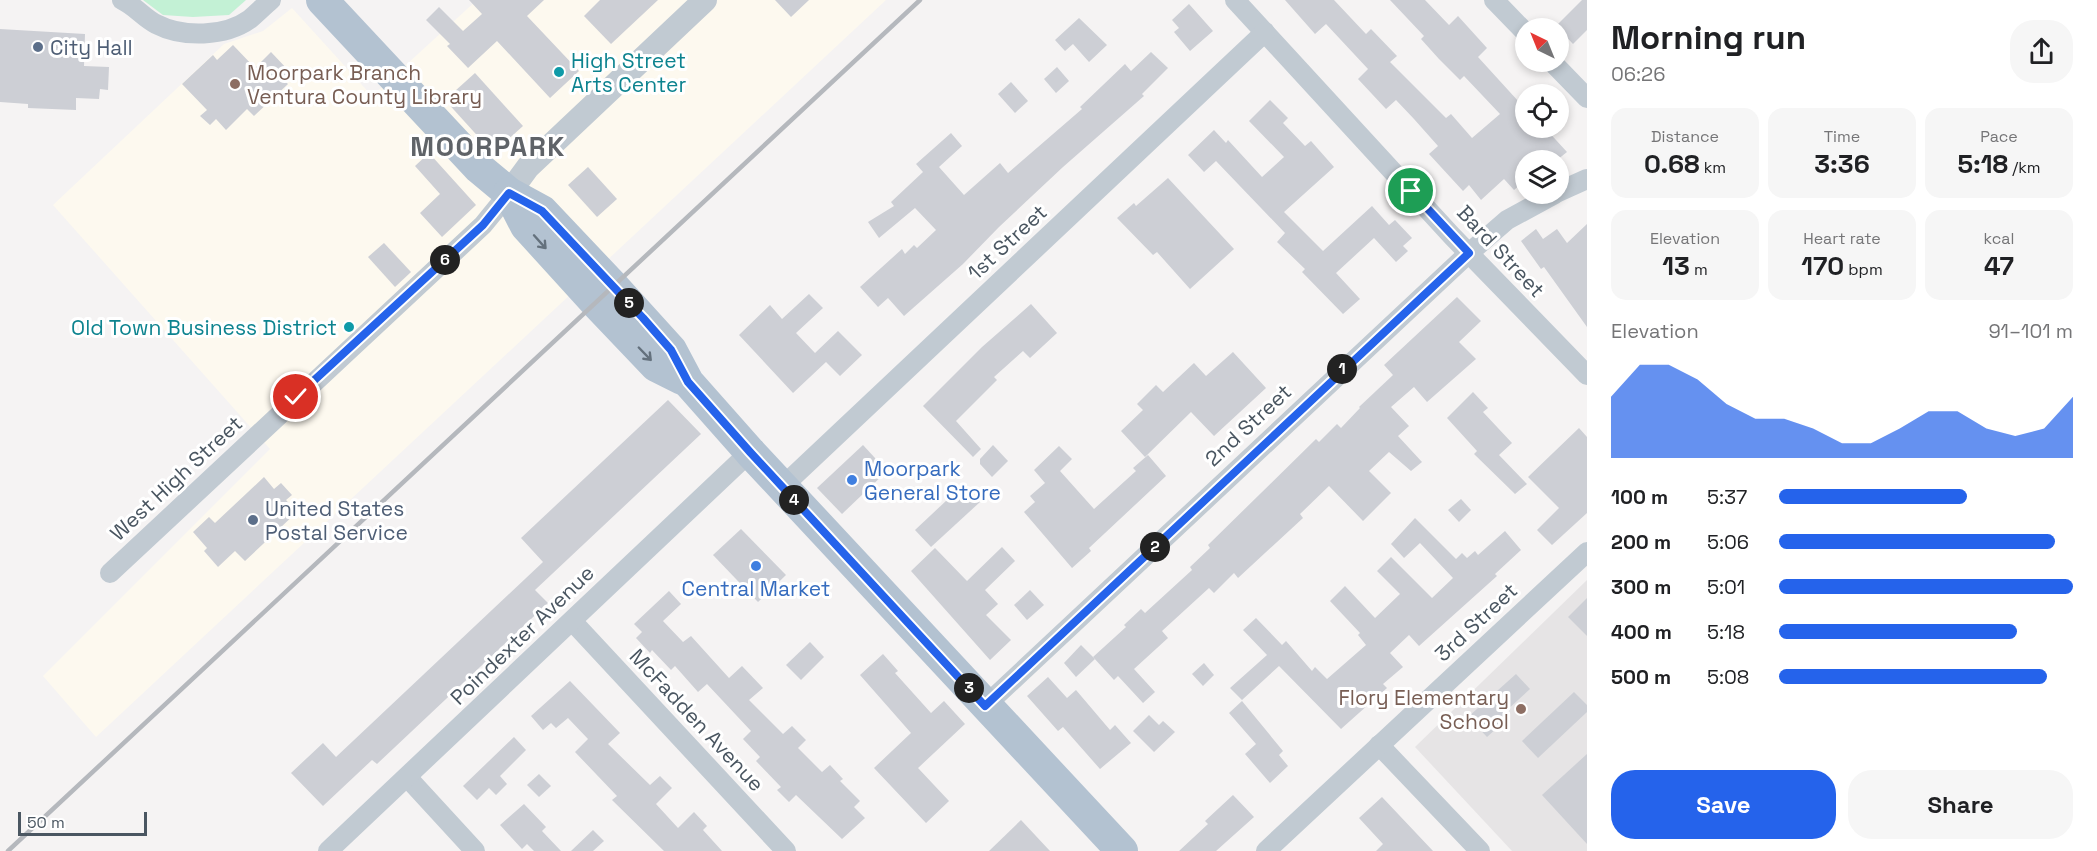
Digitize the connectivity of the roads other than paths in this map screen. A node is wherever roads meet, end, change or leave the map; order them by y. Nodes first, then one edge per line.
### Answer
1 (122, 0) edge
2 (271, 0) edge
3 (322, 0) edge
4 (705, 0) edge
5 (1235, 0) edge
6 (1503, 3) edge
7 (1515, 19) edge
8 (1265, 32) junction
9 (1562, 72) edge
10 (1587, 98) edge
11 (1587, 179) edge
12 (1569, 187) edge
13 (509, 193) junction
14 (1537, 204) edge
15 (1469, 253) junction
16 (1587, 375) edge
17 (750, 452) junction
18 (782, 487) junction
19 (1587, 552) edge
20 (110, 573) dead end
21 (573, 622) junction
22 (985, 706) junction
23 (1379, 745) junction
24 (407, 777) junction
25 (328, 851) edge
26 (475, 851) edge
27 (786, 851) edge
28 (1122, 851) edge
29 (1266, 851) edge
30 (1480, 851) edge

1 - 2 street
3 - 13 main road
4 - 13 street
5 - 8 street, Bard Street
6 - 7 street
8 - 15 street, Bard Street
8 - 18 street, 1st Street
9 - 10 street
11 - 12 street, 2nd Street
13 - 17 main road
13 - 20 street, West High Street
14 - 15 street, 2nd Street
15 - 16 street, Bard Street
15 - 22 street, 2nd Street
17 - 18 main road
17 - 21 street, Poindexter Avenue
18 - 22 main road
19 - 23 street, 3rd Street
21 - 24 street, Poindexter Avenue
21 - 27 street, McFadden Avenue
22 - 28 main road
23 - 29 street, 3rd Street
23 - 30 street
24 - 25 street, Poindexter Avenue
24 - 26 street

